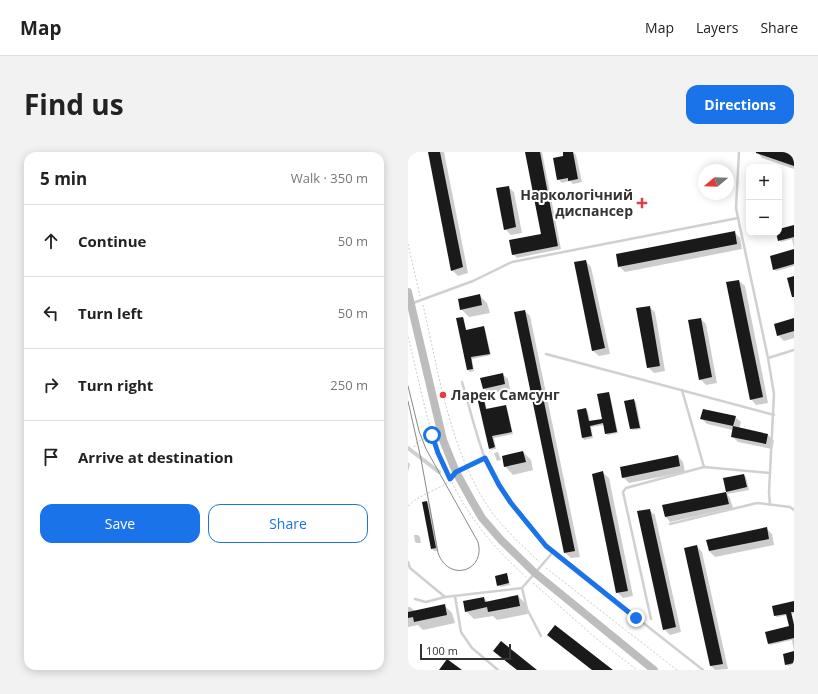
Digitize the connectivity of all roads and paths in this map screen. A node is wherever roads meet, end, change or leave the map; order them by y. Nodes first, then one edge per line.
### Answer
1 (739, 152) edge
2 (738, 218) junction
3 (408, 244) edge
4 (408, 292) edge
5 (421, 300) junction
6 (411, 304) junction
7 (408, 337) edge
8 (794, 350) edge
9 (546, 354) dead end
10 (768, 358) junction
11 (462, 382) dead end
12 (682, 390) junction
13 (774, 415) junction
14 (432, 435) junction
15 (410, 449) edge
16 (485, 458) junction
17 (467, 467) junction
18 (704, 467) junction
19 (439, 472) dead end
20 (456, 472) junction
21 (770, 473) junction
22 (450, 479) junction
23 (770, 505) junction
24 (408, 506) edge
25 (794, 510) edge
26 (670, 524) dead end
27 (553, 552) junction
28 (408, 562) edge
29 (542, 565) junction
30 (535, 573) junction
31 (529, 580) junction
32 (522, 588) junction
33 (455, 596) junction
34 (445, 598) junction
35 (414, 599) dead end
36 (651, 619) dead end
37 (541, 636) dead end
38 (498, 670) edge
39 (637, 670) edge
40 (653, 670) edge
41 (676, 670) edge
42 (703, 670) edge

1 - 2 lane
2 - 5 lane
2 - 10 lane
3 - 5 path
4 - 6 main road
5 - 6 lane
5 - 17 path
6 - 20 main road
7 - 14 path
8 - 10 lane
9 - 12 lane
10 - 13 lane
11 - 16 lane
12 - 13 lane
12 - 18 lane
13 - 21 lane
14 - 15 path
14 - 22 path
15 - 19 street
16 - 17 path
16 - 27 lane
17 - 20 path
17 - 29 path
18 - 21 lane
18 - 36 lane
20 - 22 path
20 - 30 main road
21 - 23 lane
22 - 24 path
22 - 31 path
23 - 25 lane
23 - 26 lane
27 - 29 lane
27 - 42 lane
28 - 34 lane
29 - 30 lane
29 - 41 path
30 - 31 lane
30 - 40 main road
31 - 32 lane
31 - 39 path
32 - 33 lane
32 - 37 lane
33 - 34 lane
33 - 38 lane
34 - 35 lane

